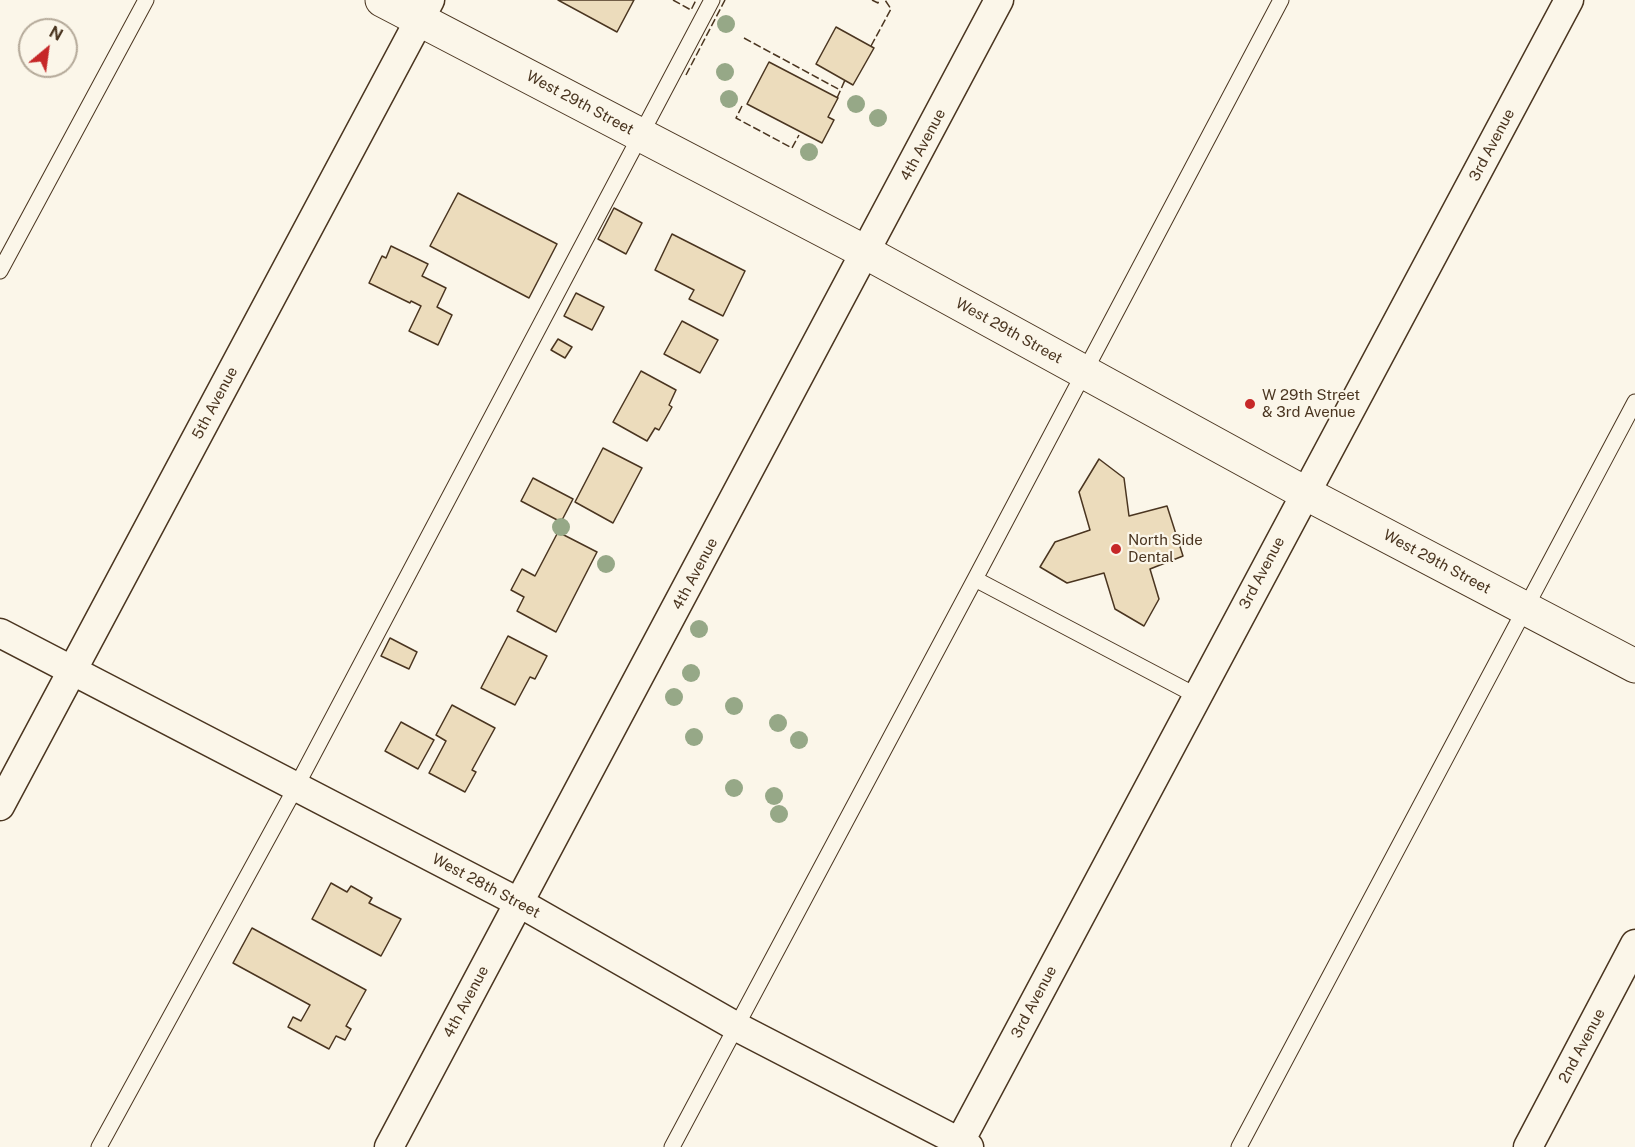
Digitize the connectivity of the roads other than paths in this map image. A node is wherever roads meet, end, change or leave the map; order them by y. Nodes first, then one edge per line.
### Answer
1 (146, 0) edge
2 (381, 0) edge
3 (712, 0) edge
4 (999, 0) edge
5 (1281, 0) edge
6 (1569, 0) edge
7 (425, 10) edge
8 (641, 135) junction
9 (867, 253) junction
10 (0, 271) edge
11 (1085, 372) junction
12 (1635, 402) edge
13 (1305, 493) junction
14 (975, 579) junction
15 (1525, 609) junction
16 (0, 633) edge
17 (1635, 666) edge
18 (72, 671) junction
19 (1197, 696) junction
20 (296, 787) junction
21 (0, 806) edge
22 (518, 902) junction
23 (1635, 944) edge
24 (737, 1027) junction
25 (962, 1145) edge
26 (99, 1147) edge
27 (389, 1147) edge
28 (672, 1147) edge
29 (1239, 1147) edge
30 (1528, 1147) edge

1 - 10 lane
2 - 7 street, West 29th Street
3 - 8 lane
4 - 9 street, 4th Avenue
5 - 11 lane
6 - 13 street, 3rd Avenue
7 - 8 street, West 29th Street
7 - 18 street, 5th Avenue
8 - 9 street, West 29th Street
8 - 20 lane
9 - 11 street, West 29th Street
9 - 22 street, 4th Avenue
11 - 13 street, West 29th Street
11 - 14 lane
12 - 15 lane
13 - 15 street, West 29th Street
13 - 19 street, 3rd Avenue
14 - 19 lane
14 - 24 lane
15 - 17 street, West 29th Street
15 - 29 lane
16 - 18 street, West 28th Street
18 - 20 street, West 28th Street
18 - 21 street, 5th Avenue
19 - 25 street, 3rd Avenue
20 - 22 street, West 28th Street
20 - 26 lane
22 - 24 street, West 28th Street
22 - 27 street, 4th Avenue
23 - 30 street, 2nd Avenue
24 - 25 street, West 28th Street
24 - 28 lane

